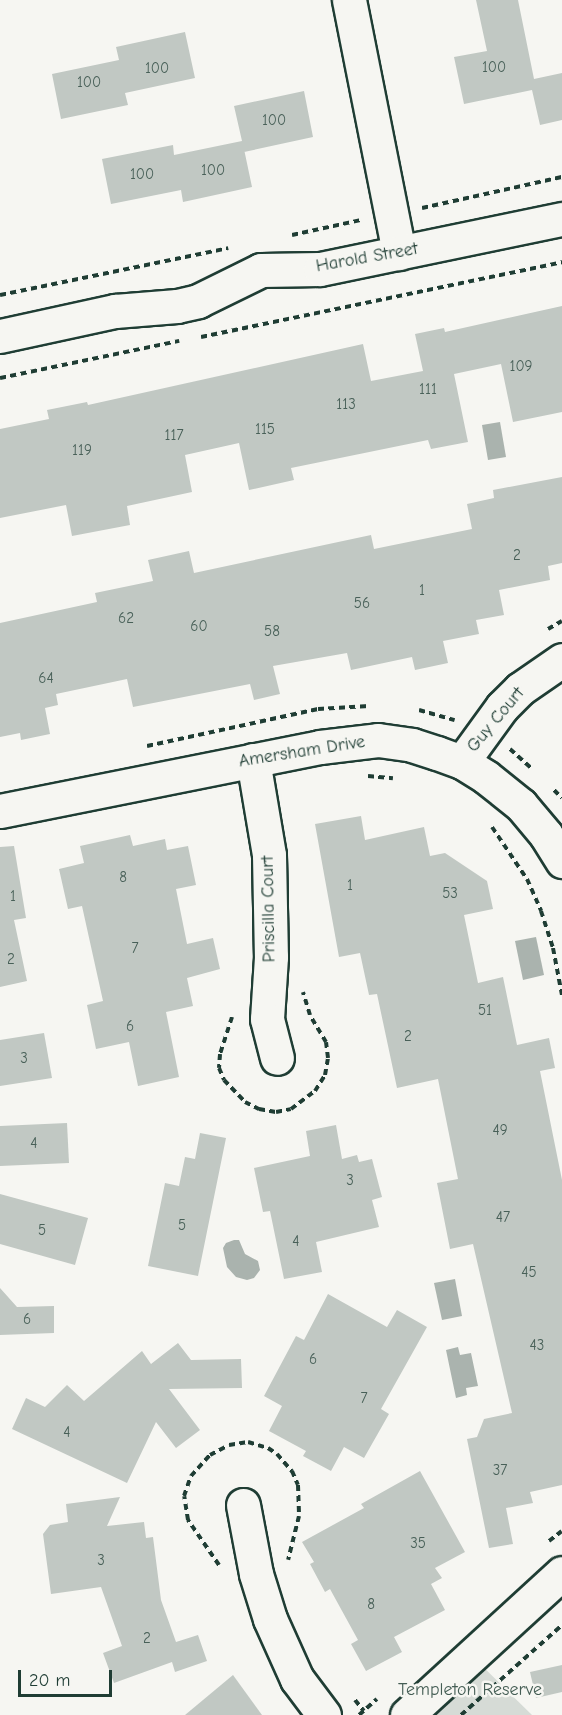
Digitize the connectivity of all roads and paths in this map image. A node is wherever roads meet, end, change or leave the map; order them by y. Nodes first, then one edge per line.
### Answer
1 (349, 0) edge
2 (562, 177) edge
3 (412, 211) dead end
4 (368, 219) dead end
5 (562, 219) edge
6 (288, 235) dead end
7 (230, 247) dead end
8 (399, 253) junction
9 (562, 262) edge
10 (0, 295) edge
11 (0, 336) edge
12 (198, 337) dead end
13 (186, 340) dead end
14 (0, 378) edge
15 (562, 660) edge
16 (253, 760) junction
17 (462, 762) junction
18 (365, 776) dead end
19 (399, 778) dead end
20 (0, 811) edge
21 (485, 820) dead end
22 (562, 861) edge
23 (562, 995) edge
24 (278, 1058) dead end
25 (243, 1505) dead end
26 (562, 1573) edge
27 (562, 1625) edge
28 (324, 1715) edge
29 (407, 1715) edge
30 (461, 1715) edge

1 - 8 street
2 - 3 path
4 - 6 path
5 - 8 street, Harold Street
7 - 10 path
8 - 11 street, Harold Street
9 - 12 path
13 - 14 path
15 - 17 street, Guy Court
16 - 17 street, Amersham Drive
16 - 20 street, Amersham Drive
16 - 24 street, Priscilla Court
17 - 22 street, Amersham Drive
18 - 19 path
21 - 23 path
25 - 28 street
26 - 29 street
27 - 30 path

